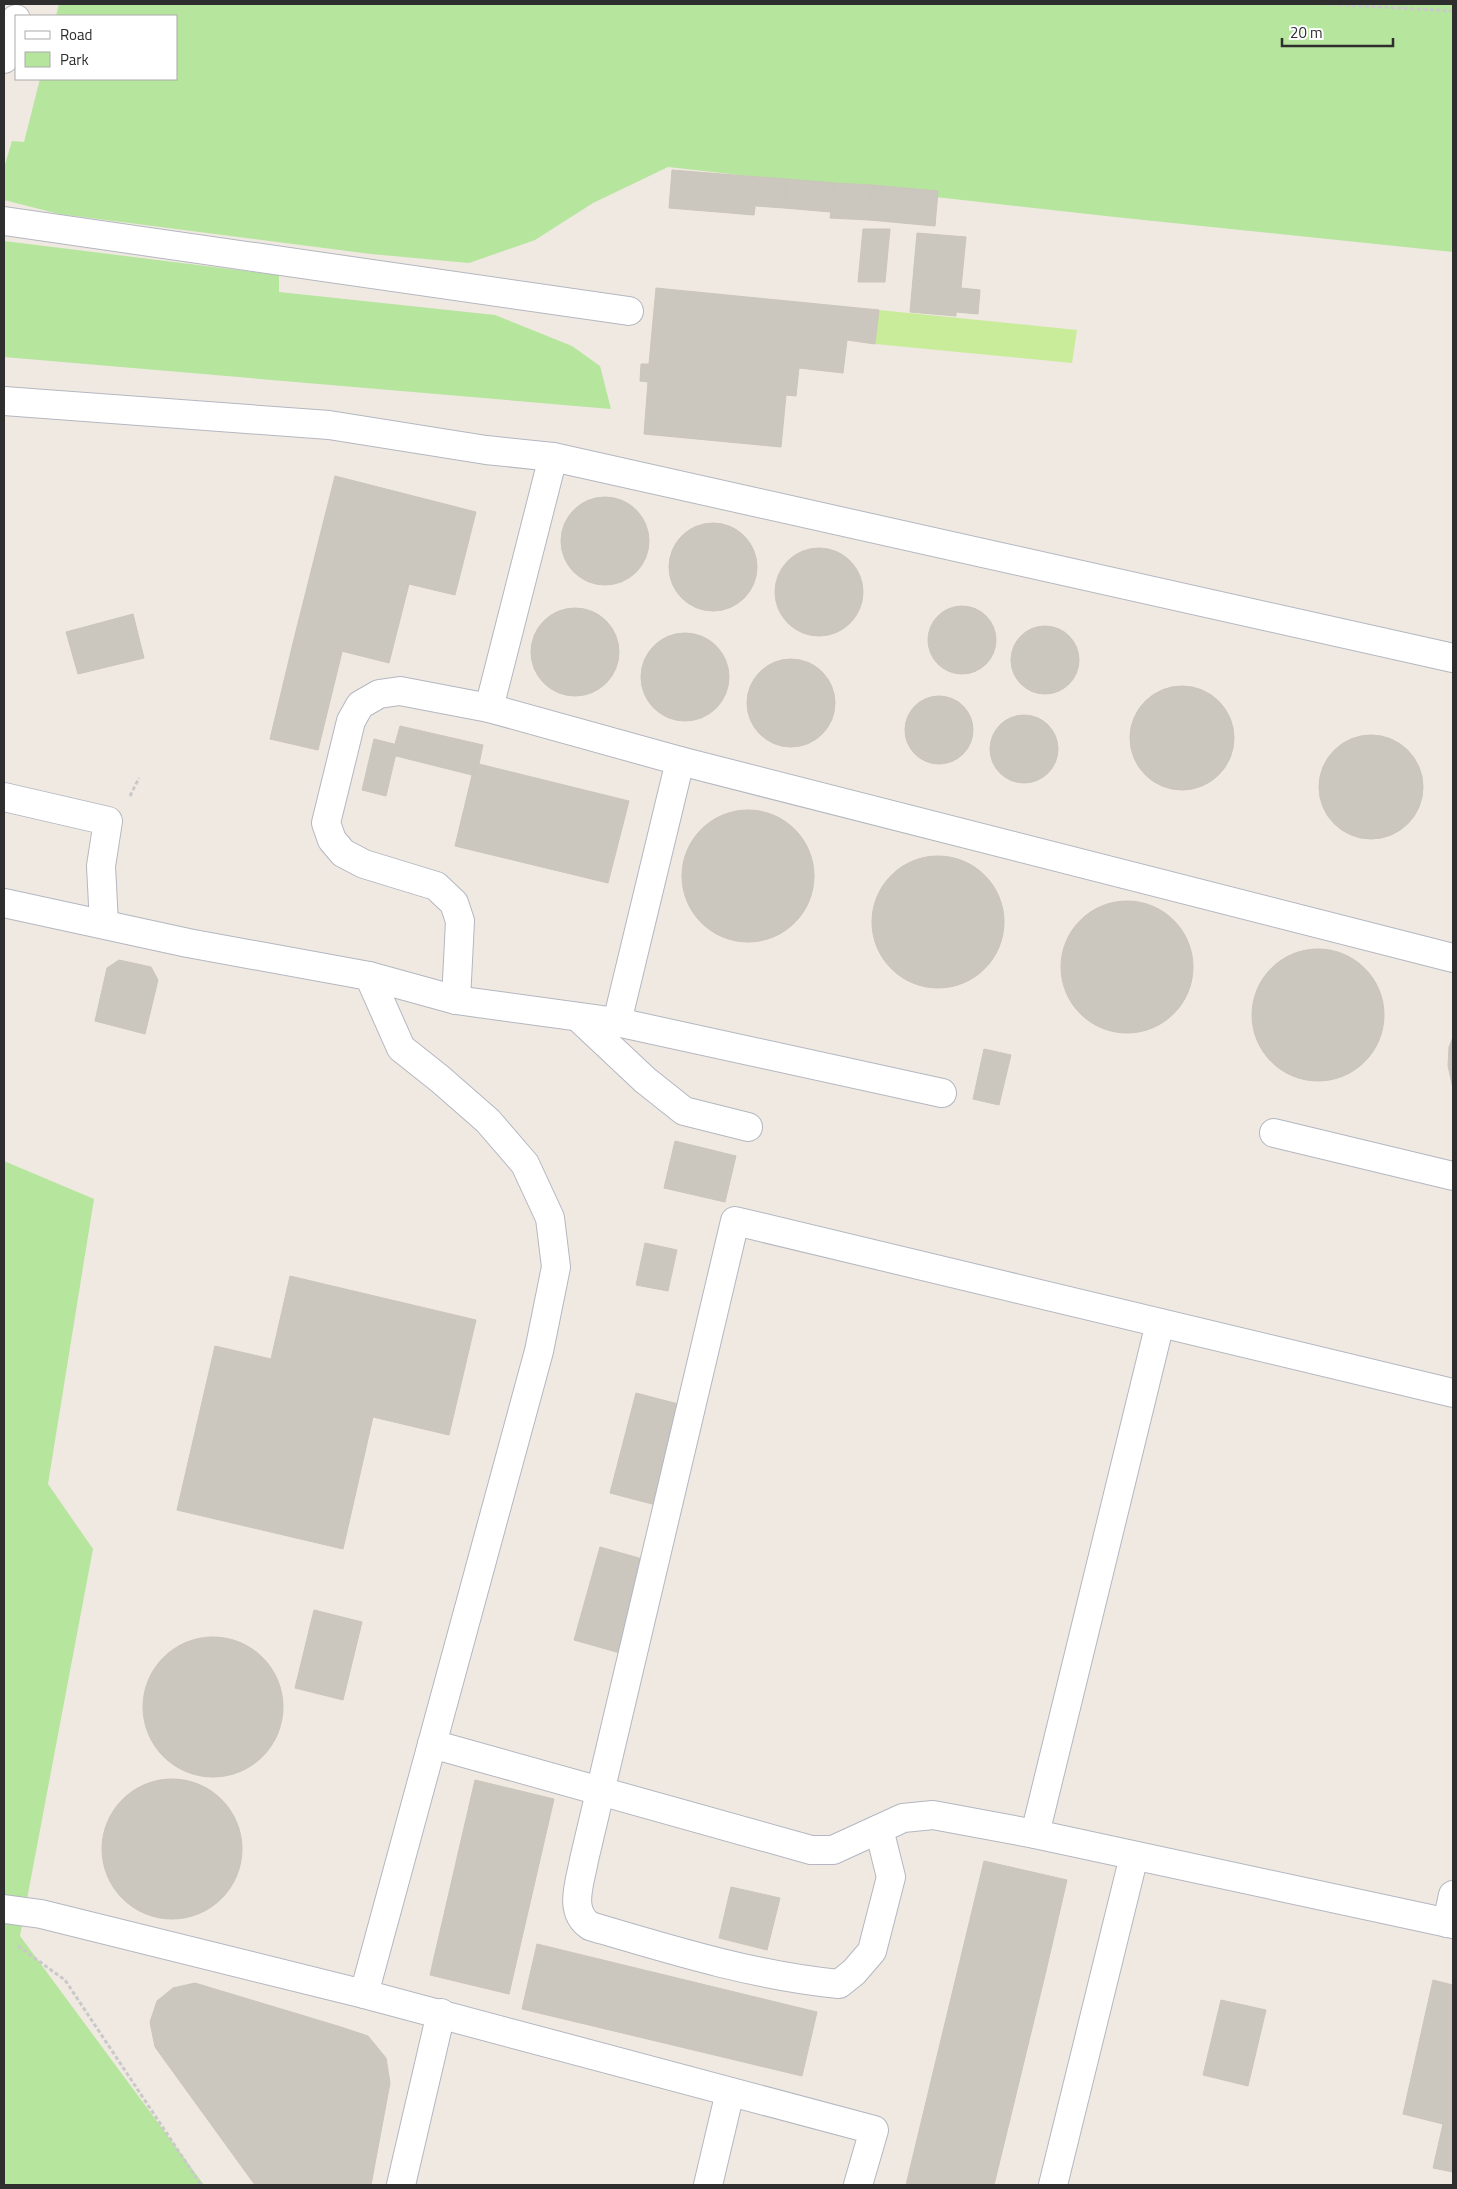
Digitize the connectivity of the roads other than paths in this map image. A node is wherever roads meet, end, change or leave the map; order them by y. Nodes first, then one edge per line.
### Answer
1 (15, 24) edge
2 (4, 59) edge
3 (4, 221) edge
4 (629, 311) dead end
5 (4, 401) edge
6 (553, 457) junction
7 (1453, 658) edge
8 (489, 708) junction
9 (680, 760) junction
10 (4, 797) edge
11 (4, 903) edge
12 (104, 924) junction
13 (1453, 958) edge
14 (368, 976) junction
15 (456, 1000) junction
16 (578, 1017) junction
17 (617, 1022) junction
18 (942, 1093) dead end
19 (748, 1127) dead end
20 (1274, 1133) dead end
21 (1453, 1176) edge
22 (1160, 1323) junction
23 (1453, 1393) edge
24 (432, 1744) junction
25 (601, 1792) junction
26 (879, 1829) junction
27 (1035, 1834) junction
28 (1134, 1856) junction
29 (1453, 1895) edge
30 (4, 1909) edge
31 (1450, 1924) edge
32 (364, 1994) junction
33 (441, 2013) junction
34 (730, 2092) junction
35 (401, 2185) edge
36 (708, 2185) edge
37 (858, 2185) edge
38 (1053, 2185) edge

1 - 2 street
3 - 4 street
5 - 6 street
6 - 7 street
6 - 8 street
8 - 9 street
8 - 15 street
9 - 13 street
9 - 17 street
10 - 12 street
11 - 12 street
12 - 14 street
14 - 15 street
14 - 24 street
15 - 16 street
16 - 17 street
16 - 19 street
17 - 18 street
20 - 21 street
22 - 23 street
22 - 25 street
22 - 27 street
24 - 25 street
24 - 32 street
25 - 26 street
25 - 26 street
26 - 27 street
27 - 28 street
28 - 31 street
28 - 38 street
29 - 31 street
30 - 32 street
32 - 33 street
33 - 34 street
33 - 35 street
34 - 36 street
34 - 37 street

